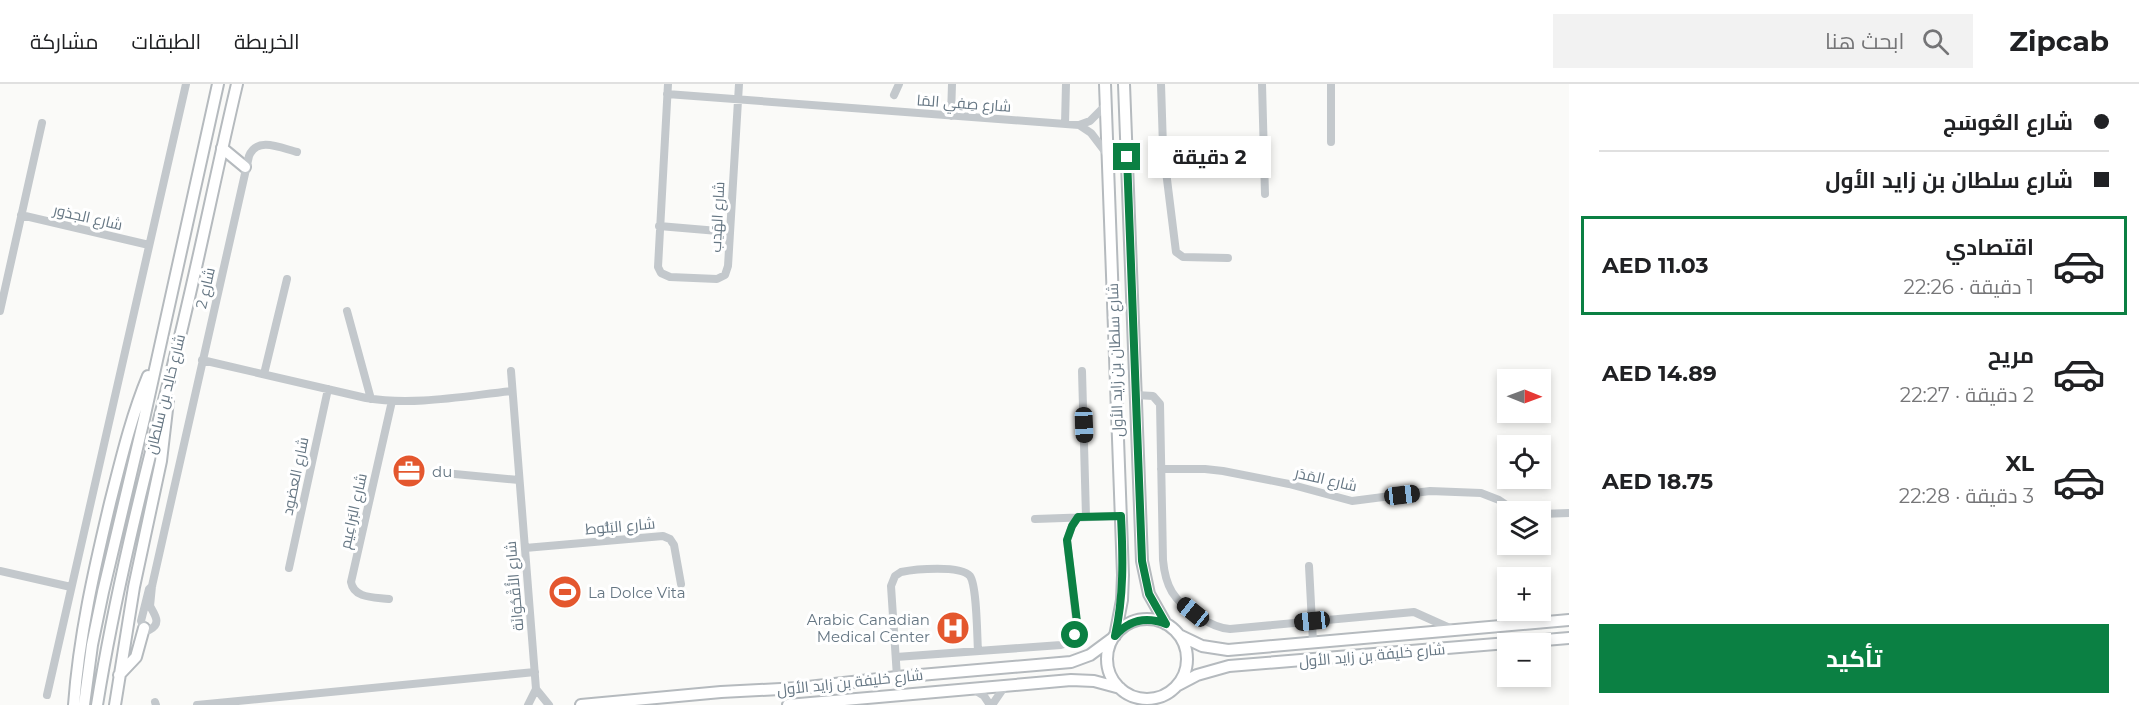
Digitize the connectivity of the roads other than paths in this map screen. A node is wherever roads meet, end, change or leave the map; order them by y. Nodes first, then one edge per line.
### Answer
1 (186, 84) edge
2 (218, 84) edge
3 (237, 84) edge
4 (668, 84) edge
5 (739, 84) edge
6 (899, 84) edge
7 (952, 84) edge
8 (1066, 84) edge
9 (1105, 84) edge
10 (1161, 84) edge
11 (1262, 84) edge
12 (1330, 84) edge
13 (1124, 85) edge
14 (667, 94) junction
15 (894, 95) dead end
16 (738, 100) junction
17 (1106, 105) junction
18 (951, 116) junction
19 (42, 123) dead end
20 (1065, 124) junction
21 (1079, 125) junction
22 (1331, 142) dead end
23 (222, 148) junction
24 (297, 152) dead end
25 (1107, 154) junction
26 (245, 167) junction
27 (1265, 194) dead end
28 (21, 215) junction
29 (659, 226) junction
30 (730, 232) junction
31 (149, 244) junction
32 (1228, 258) dead end
33 (287, 279) dead end
34 (0, 311) edge
35 (347, 311) dead end
36 (157, 353) junction
37 (202, 360) junction
38 (511, 371) dead end
39 (1082, 371) dead end
40 (264, 374) junction
41 (170, 377) junction
42 (328, 389) junction
43 (512, 391) junction
44 (1136, 395) junction
45 (371, 399) junction
46 (392, 401) junction
47 (1161, 469) junction
48 (444, 473) dead end
49 (519, 480) junction
50 (1500, 501) edge
51 (1569, 513) edge
52 (1551, 514) edge
53 (1121, 516) junction
54 (1082, 517) junction
55 (1035, 519) dead end
56 (525, 548) junction
57 (1309, 566) dead end
58 (289, 568) dead end
59 (0, 571) edge
60 (681, 584) dead end
61 (152, 586) junction
62 (71, 587) junction
63 (389, 599) dead end
64 (1425, 616) junction
65 (1569, 620) edge
66 (1312, 621) junction
67 (1166, 624) junction
68 (144, 628) junction
69 (1455, 630) junction
70 (1419, 633) junction
71 (1179, 635) junction
72 (1114, 637) junction
73 (1569, 638) edge
74 (1313, 642) junction
75 (978, 651) junction
76 (896, 657) junction
77 (534, 672) junction
78 (119, 675) junction
79 (897, 677) junction
80 (1005, 686) junction
81 (1175, 687) junction
82 (972, 689) junction
83 (1121, 689) junction
84 (536, 690) junction
85 (47, 695) dead end
86 (73, 702) edge
87 (84, 705) edge
88 (96, 705) edge
89 (115, 705) edge
90 (197, 705) edge
91 (528, 705) edge
92 (549, 705) edge
93 (580, 705) edge
94 (788, 705) edge
95 (991, 705) edge
96 (1129, 705) edge
97 (1166, 705) edge

1 - 31 street
2 - 36 main road, شارع خالِد بن سلطان
3 - 23 main road, شارع خالِد بن سلطان
4 - 14 street, شارع الهَدِب
5 - 16 street, شارع الهَدِب
6 - 15 street
7 - 18 street
8 - 20 street
9 - 17 main road, شارع سلطان بن زايد الأول
10 - 32 street
11 - 27 street
12 - 22 street
13 - 44 main road, شارع سلطان بن زايد الأول
14 - 16 street, شارع صِفِي المَا
14 - 29 street, شارع الهَدِب
16 - 18 street, شارع صِفِي المَا
16 - 30 street, شارع الهَدِب
17 - 21 street
17 - 25 main road, شارع سلطان بن زايد الأول
18 - 20 street, شارع صِفِي المَا
19 - 28 street
20 - 21 street, شارع صِفِي المَا
21 - 25 street
23 - 26 main road
23 - 41 main road, شارع خالِد بن سلطان
24 - 26 street, شارع 2
25 - 53 main road, شارع سلطان بن زايد الأول
26 - 37 street, شارع 2
28 - 31 street, شارع الجذور
28 - 34 street
29 - 30 street
29 - 30 street, شارع الهَدِب
31 - 62 street
33 - 40 street
35 - 45 street
36 - 86 main road
36 - 87 main road, شارع خالِد بن سلطان
37 - 40 street
37 - 61 street, شارع 2
38 - 43 street, شارع الأُقْحُوَانَة
39 - 54 street
40 - 42 street
41 - 78 main road
41 - 88 main road, شارع خالِد بن سلطان
42 - 45 street
42 - 58 street, شارع العضود
43 - 46 street
43 - 49 street, شارع الأُقْحُوَانَة
44 - 47 street
44 - 67 main road, شارع سلطان بن زايد الأول
45 - 46 street
46 - 63 street, شارع البَراعِيم
47 - 50 street, شارع المَدَر
47 - 66 street
48 - 49 street
49 - 56 street, شارع الأُقْحُوَانَة
51 - 52 street
53 - 54 street
53 - 72 main road, شارع سلطان بن زايد الأول
54 - 55 street
54 - 75 street
56 - 60 street, شارع البَلُّوط
56 - 77 street, شارع الأُقْحُوَانَة
57 - 66 street
59 - 62 street
61 - 68 street, شارع 2
61 - 68 street, شارع 2
62 - 85 street
64 - 66 street
64 - 69 street
64 - 70 street
65 - 69 main road, شارع خليفة بن زايد الأول
66 - 74 street
67 - 71 main road
67 - 72 main road
68 - 78 main road
69 - 70 main road, شارع خليفة بن زايد الأول
70 - 74 main road, شارع خليفة بن زايد الأول
71 - 74 main road, شارع خليفة بن زايد الأول
71 - 81 main road
72 - 79 main road, شارع خليفة بن زايد الأول
72 - 83 main road
73 - 81 main road, شارع خليفة بن زايد الأول
75 - 76 street
75 - 76 street
76 - 79 street
77 - 84 street, شارع الأُقْحُوَانَة
77 - 90 street
78 - 89 main road
79 - 93 main road, شارع خليفة بن زايد الأول
80 - 82 main road, شارع خليفة بن زايد الأول
80 - 83 main road, شارع خليفة بن زايد الأول
80 - 95 street
81 - 83 main road
81 - 97 main road
82 - 94 main road, شارع خليفة بن زايد الأول
82 - 95 street
83 - 96 main road
84 - 91 street
84 - 92 street

